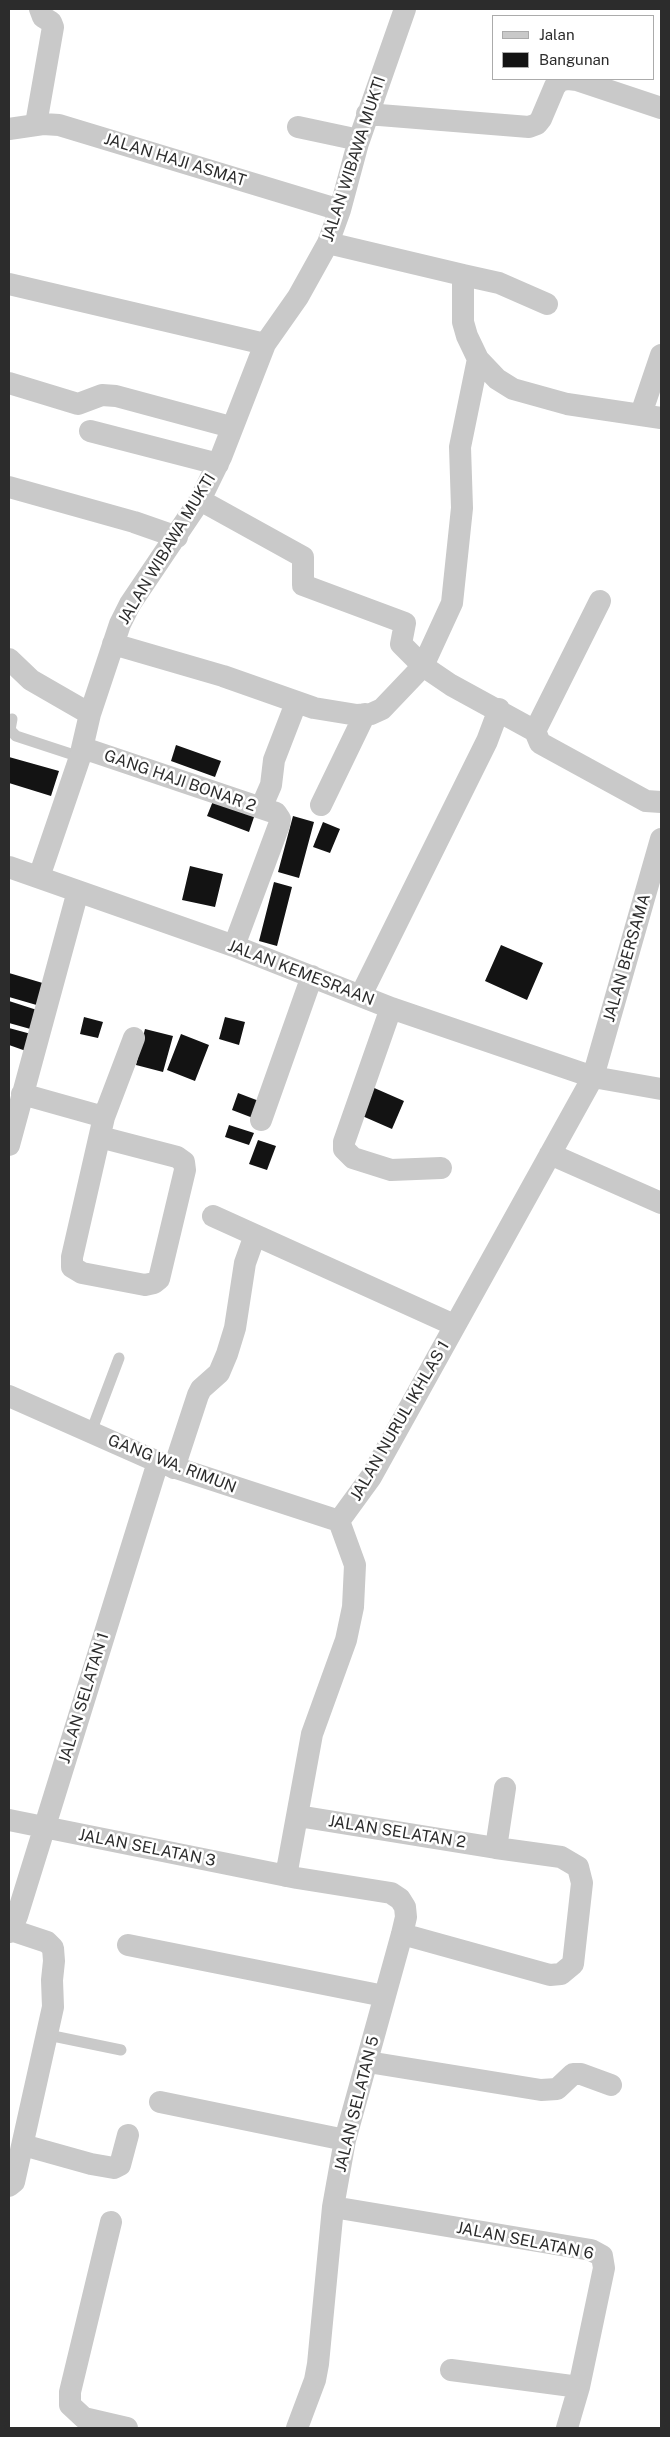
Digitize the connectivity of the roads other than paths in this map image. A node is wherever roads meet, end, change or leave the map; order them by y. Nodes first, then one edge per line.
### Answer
1 (40, 9) edge
2 (405, 9) edge
3 (589, 81) edge
4 (661, 108) edge
5 (367, 114) junction
6 (36, 124) junction
7 (298, 127) dead end
8 (9, 129) edge
9 (358, 140) junction
10 (340, 210) junction
11 (328, 243) junction
12 (462, 275) junction
13 (9, 284) edge
14 (547, 304) dead end
15 (265, 344) junction
16 (661, 355) edge
17 (478, 359) junction
18 (9, 383) edge
19 (651, 416) edge
20 (231, 428) junction
21 (90, 431) dead end
22 (218, 464) junction
23 (9, 487) edge
24 (200, 500) junction
25 (177, 537) junction
26 (600, 601) dead end
27 (113, 644) junction
28 (9, 659) edge
29 (423, 666) junction
30 (296, 703) junction
31 (498, 709) junction
32 (90, 714) junction
33 (365, 714) junction
34 (12, 719) dead end
35 (535, 731) junction
36 (82, 752) junction
37 (661, 802) edge
38 (321, 805) dead end
39 (269, 811) junction
40 (661, 839) edge
41 (9, 867) edge
42 (39, 877) junction
43 (78, 891) junction
44 (234, 946) junction
45 (312, 976) junction
46 (361, 996) junction
47 (391, 1008) junction
48 (134, 1038) dead end
49 (593, 1077) junction
50 (661, 1089) edge
51 (22, 1094) junction
52 (261, 1120) dead end
53 (102, 1127) junction
54 (9, 1145) edge
55 (550, 1154) junction
56 (441, 1168) dead end
57 (661, 1204) edge
58 (214, 1216) dead end
59 (254, 1235) junction
60 (454, 1325) junction
61 (119, 1358) dead end
62 (9, 1396) edge
63 (91, 1432) junction
64 (166, 1465) junction
65 (339, 1521) junction
66 (505, 1788) dead end
67 (298, 1816) junction
68 (9, 1820) edge
69 (43, 1828) junction
70 (496, 1848) junction
71 (286, 1876) junction
72 (10, 1931) edge
73 (402, 1934) junction
74 (128, 1945) dead end
75 (384, 1996) junction
76 (48, 2035) junction
77 (120, 2050) dead end
78 (368, 2062) junction
79 (611, 2085) dead end
80 (160, 2102) dead end
81 (128, 2135) dead end
82 (345, 2140) junction
83 (23, 2145) junction
84 (9, 2186) edge
85 (333, 2207) junction
86 (111, 2222) dead end
87 (450, 2370) dead end
88 (579, 2387) junction
89 (82, 2423) edge
90 (127, 2428) edge
91 (297, 2428) edge
92 (567, 2428) edge

1 - 6 street
2 - 5 street, JALAN WIBAWA MUKTI
3 - 4 street
3 - 5 street
5 - 9 street, JALAN WIBAWA MUKTI
6 - 8 street, JALAN HAJI ASMAT
6 - 10 street, JALAN HAJI ASMAT
7 - 9 street
9 - 10 street, JALAN WIBAWA MUKTI
10 - 11 street, JALAN WIBAWA MUKTI
11 - 12 street
11 - 15 street, JALAN WIBAWA MUKTI
12 - 14 street
12 - 17 street
13 - 15 street
15 - 20 street, JALAN WIBAWA MUKTI
16 - 19 street
17 - 19 street
17 - 29 street
18 - 20 street
20 - 22 street, JALAN WIBAWA MUKTI
21 - 22 street
22 - 24 street, JALAN WIBAWA MUKTI
23 - 25 street
24 - 25 street, JALAN WIBAWA MUKTI
24 - 29 street
25 - 27 street, JALAN WIBAWA MUKTI
26 - 35 street
27 - 30 street
27 - 32 street, JALAN WIBAWA MUKTI
28 - 32 street
29 - 31 street
29 - 33 street
30 - 33 street
30 - 39 street
31 - 35 street
31 - 46 street
32 - 36 street, JALAN WIBAWA MUKTI
33 - 38 street
34 - 36 lane
35 - 37 street
36 - 39 street, GANG HAJI BONAR 2
36 - 42 street, JALAN WIBAWA MUKTI
39 - 44 street
40 - 49 street, JALAN BERSAMA
41 - 42 street, JALAN KEMESRAAN
42 - 43 street, JALAN KEMESRAAN
43 - 44 street, JALAN KEMESRAAN
43 - 51 street
44 - 45 street, JALAN KEMESRAAN
45 - 46 street, JALAN KEMESRAAN
45 - 52 street
46 - 47 street, JALAN KEMESRAAN
47 - 49 street, JALAN KEMESRAAN
47 - 56 street
48 - 53 street
49 - 50 street, JALAN KEMESRAAN
49 - 55 street, JALAN NURUL IKHLAS 1
51 - 53 street
51 - 54 street
53 - 53 street
55 - 57 street
55 - 60 street, JALAN NURUL IKHLAS 1
58 - 59 street
59 - 60 street
59 - 64 street, JALAN SELATAN 1
60 - 65 street, JALAN NURUL IKHLAS 1
61 - 63 lane
62 - 63 street, GANG WA. RIMUN
63 - 64 street, GANG WA. RIMUN
64 - 65 street, GANG WA. RIMUN
64 - 69 street, JALAN SELATAN 1
65 - 67 street
66 - 70 street
67 - 70 street, JALAN SELATAN 2
67 - 71 street
68 - 69 street, JALAN SELATAN 3
69 - 71 street, JALAN SELATAN 3
69 - 72 street, JALAN SELATAN 1
70 - 73 street, JALAN SELATAN 2
71 - 73 street, JALAN SELATAN 5
72 - 76 street
73 - 75 street, JALAN SELATAN 5
74 - 75 street
75 - 78 street, JALAN SELATAN 5
76 - 77 lane
76 - 83 street
78 - 79 street
78 - 82 street, JALAN SELATAN 5
80 - 82 street
81 - 83 street
82 - 85 street, JALAN SELATAN 5
83 - 84 street
85 - 88 street, JALAN SELATAN 6
85 - 91 street, JALAN SELATAN 5
86 - 89 street
87 - 88 street
88 - 92 street, JALAN SELATAN 6
89 - 90 street

